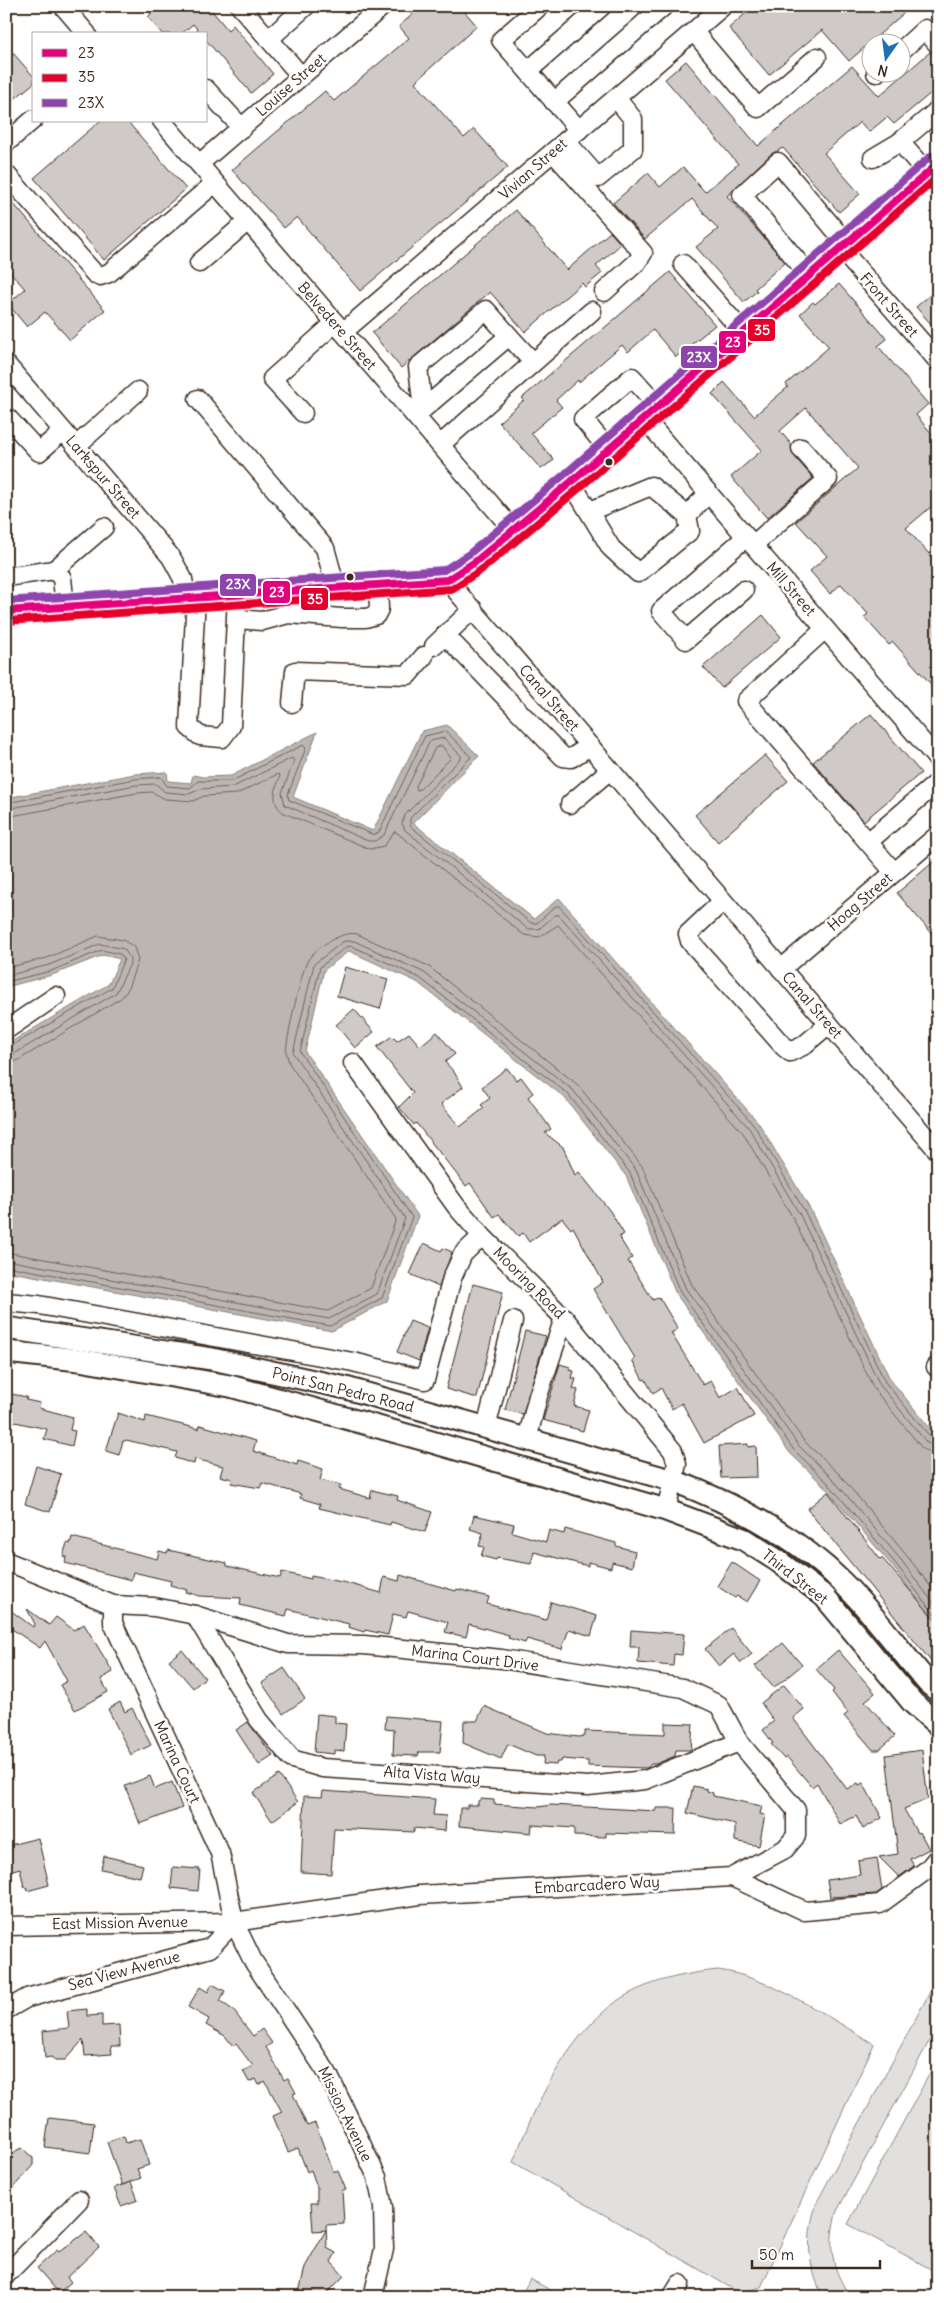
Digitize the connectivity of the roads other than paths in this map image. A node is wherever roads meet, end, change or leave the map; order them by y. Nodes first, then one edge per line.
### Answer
1 (63, 6) edge
2 (240, 6) edge
3 (306, 6) edge
4 (383, 6) edge
5 (540, 6) edge
6 (602, 6) edge
7 (664, 6) edge
8 (723, 6) edge
9 (85, 32) edge
10 (694, 32) junction
11 (269, 39) junction
12 (912, 41) edge
13 (938, 45) edge
14 (817, 58) dead end
15 (528, 71) junction
16 (301, 76) junction
17 (208, 92) edge
18 (616, 98) junction
19 (554, 102) junction
20 (938, 110) edge
21 (32, 121) edge
22 (163, 122) edge
23 (242, 128) junction
24 (566, 141) junction
25 (900, 142) junction
26 (6, 143) edge
27 (873, 158) dead end
28 (199, 164) junction
29 (932, 168) edge
30 (6, 174) edge
31 (215, 182) junction
32 (248, 221) junction
33 (843, 246) junction
34 (199, 263) dead end
35 (683, 264) dead end
36 (809, 275) junction
37 (604, 292) dead end
38 (592, 311) dead end
39 (339, 327) junction
40 (743, 332) junction
41 (509, 336) junction
42 (938, 361) edge
43 (533, 362) junction
44 (6, 364) edge
45 (138, 391) dead end
46 (198, 399) dead end
47 (657, 406) junction
48 (303, 413) dead end
49 (419, 413) junction
50 (6, 416) edge
51 (643, 417) junction
52 (63, 431) junction
53 (440, 445) junction
54 (76, 446) junction
55 (608, 448) junction
56 (801, 448) dead end
57 (571, 482) junction
58 (709, 493) junction
59 (590, 510) junction
60 (687, 515) junction
61 (104, 526) dead end
62 (513, 530) junction
63 (750, 541) junction
64 (54, 570) junction
65 (6, 577) edge
66 (447, 580) junction
67 (378, 585) junction
68 (336, 588) junction
69 (744, 590) dead end
70 (238, 594) junction
71 (191, 598) junction
72 (65, 607) junction
73 (472, 609) junction
74 (6, 611) edge
75 (237, 618) junction
76 (825, 629) junction
77 (435, 646) junction
78 (292, 703) dead end
79 (590, 746) junction
80 (938, 760) edge
81 (610, 770) junction
82 (938, 782) edge
83 (570, 804) dead end
84 (938, 835) edge
85 (868, 842) junction
86 (894, 872) junction
87 (724, 901) junction
88 (781, 969) junction
89 (56, 996) dead end
90 (829, 1024) junction
91 (6, 1030) edge
92 (353, 1063) dead end
93 (938, 1152) edge
94 (482, 1236) junction
95 (6, 1302) edge
96 (564, 1318) junction
97 (512, 1321) dead end
98 (6, 1328) edge
99 (6, 1352) edge
100 (353, 1362) junction
101 (346, 1388) junction
102 (486, 1428) junction
103 (527, 1440) junction
104 (674, 1481) junction
105 (666, 1510) junction
106 (6, 1561) edge
107 (113, 1604) junction
108 (195, 1615) junction
109 (938, 1691) edge
110 (938, 1725) edge
111 (740, 1742) junction
112 (938, 1857) edge
113 (732, 1877) junction
114 (234, 1922) junction
115 (6, 1926) edge
116 (6, 2010) edge
117 (79, 2200) dead end
118 (6, 2275) edge
119 (373, 2297) edge

1 - 9 street
2 - 11 street
3 - 11 street
4 - 16 street, Louise Street
5 - 15 street
6 - 15 street
7 - 19 street
8 - 10 street, Vivian Street
10 - 14 street
10 - 18 street, Vivian Street
11 - 16 street
12 - 13 street
15 - 19 street
16 - 23 street, Louise Street
17 - 23 street
18 - 24 street, Vivian Street
18 - 24 street
19 - 24 street
20 - 25 street
21 - 26 street
22 - 28 street, Belvedere Street
23 - 28 street, Louise Street
24 - 37 street
24 - 39 street, Vivian Street
25 - 27 street
25 - 29 street
28 - 31 street, Belvedere Street
29 - 33 street
30 - 31 street
31 - 32 street, Belvedere Street
32 - 34 street
32 - 39 street, Belvedere Street
33 - 36 street
33 - 36 street, Front Street
33 - 42 street, Front Street
35 - 40 street
36 - 40 street
38 - 43 street
39 - 48 street, Vivian Street
39 - 49 street, Belvedere Street
40 - 47 street
41 - 43 street
41 - 49 street
41 - 49 street
43 - 53 street
44 - 52 street, Larkspur Street
45 - 54 street
46 - 68 street
47 - 51 street
47 - 55 street
49 - 53 street, Belvedere Street
50 - 52 street
51 - 55 street
51 - 58 street, Mill Street
52 - 54 street, Larkspur Street
53 - 62 street, Belvedere Street
54 - 71 street, Larkspur Street
55 - 57 street
56 - 63 street
57 - 59 street
57 - 62 street
58 - 60 street
58 - 63 street, Mill Street
59 - 60 street
59 - 60 street
61 - 64 street
62 - 66 street
63 - 69 street
63 - 76 street, Mill Street
64 - 65 street
64 - 72 street
66 - 67 street
66 - 73 street, Canal Street
67 - 68 street
67 - 75 street
68 - 70 street
70 - 71 street
70 - 75 street
71 - 72 street
71 - 75 street, Larkspur Street
72 - 74 street
73 - 77 street
73 - 79 street, Canal Street
76 - 80 street, Mill Street
76 - 85 street
77 - 78 street
77 - 79 street
79 - 81 street, Canal Street
81 - 83 street
81 - 87 street, Canal Street
82 - 85 street
84 - 86 street, Hoag Street
85 - 86 street
86 - 88 street, Hoag Street
87 - 88 street, Canal Street
87 - 90 street
88 - 90 street, Canal Street
89 - 91 street
90 - 93 street, Canal Street
92 - 94 street, Mooring Road
94 - 96 street, Mooring Road
94 - 100 street
95 - 100 street
96 - 103 street
96 - 104 street, Mooring Road
97 - 102 street
98 - 101 main road, Point San Pedro Road
99 - 105 main road, Point San Pedro Road
100 - 101 street
101 - 102 main road, Point San Pedro Road
102 - 103 main road, Point San Pedro Road
103 - 104 main road, Point San Pedro Road
104 - 105 street, Mooring Road
104 - 109 main road, Third Street
105 - 110 main road, Third Street
106 - 107 street, Marina Court Drive
107 - 108 street, Marina Court Drive
107 - 114 street, Marina Court
108 - 111 street, Marina Court Drive
108 - 111 street, Alta Vista Way
111 - 113 street, Marina Court Drive
112 - 113 street, Embarcadero Way
113 - 114 street, Embarcadero Way
114 - 115 street, East Mission Avenue
114 - 116 street, Sea View Avenue
114 - 119 street, Mission Avenue
117 - 118 street

